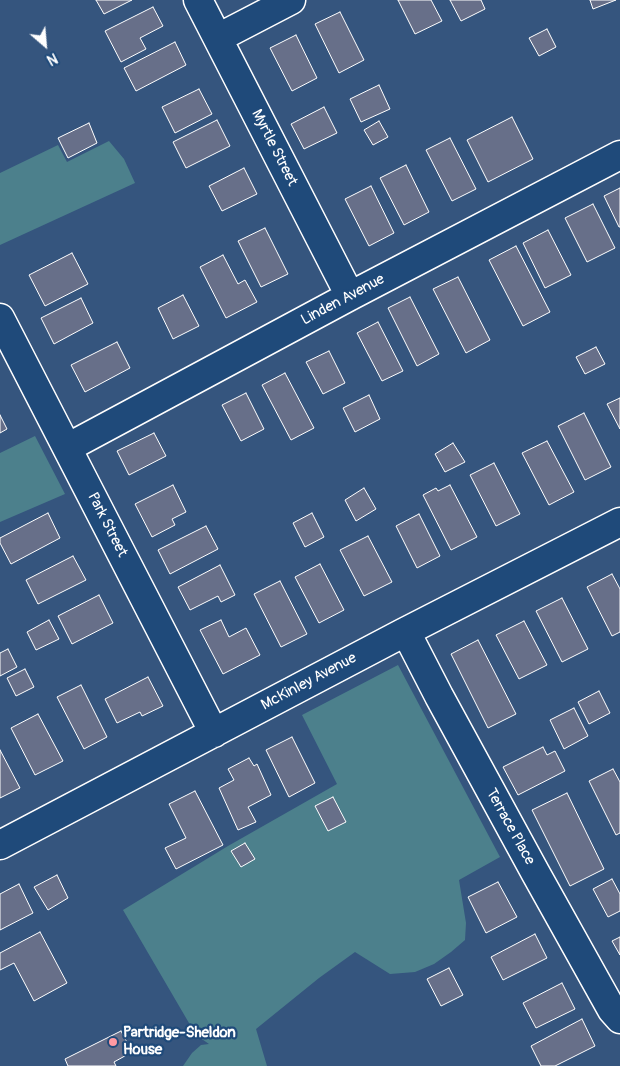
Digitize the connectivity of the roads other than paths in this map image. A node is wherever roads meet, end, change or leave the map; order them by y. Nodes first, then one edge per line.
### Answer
1 (198, 0) edge
2 (291, 0) edge
3 (218, 38) junction
4 (620, 155) edge
5 (350, 296) junction
6 (0, 318) edge
7 (67, 448) junction
8 (620, 522) edge
9 (406, 632) junction
10 (214, 733) junction
11 (0, 845) edge
12 (620, 1019) edge

1 - 3 street, Myrtle Street
2 - 3 street
3 - 5 street, Myrtle Street
4 - 5 street, Linden Avenue
5 - 7 street, Linden Avenue
6 - 7 street, Park Street
7 - 10 street, Park Street
8 - 9 street, McKinley Avenue
9 - 10 street, McKinley Avenue
9 - 12 street, Terrace Place
10 - 11 street, McKinley Avenue

